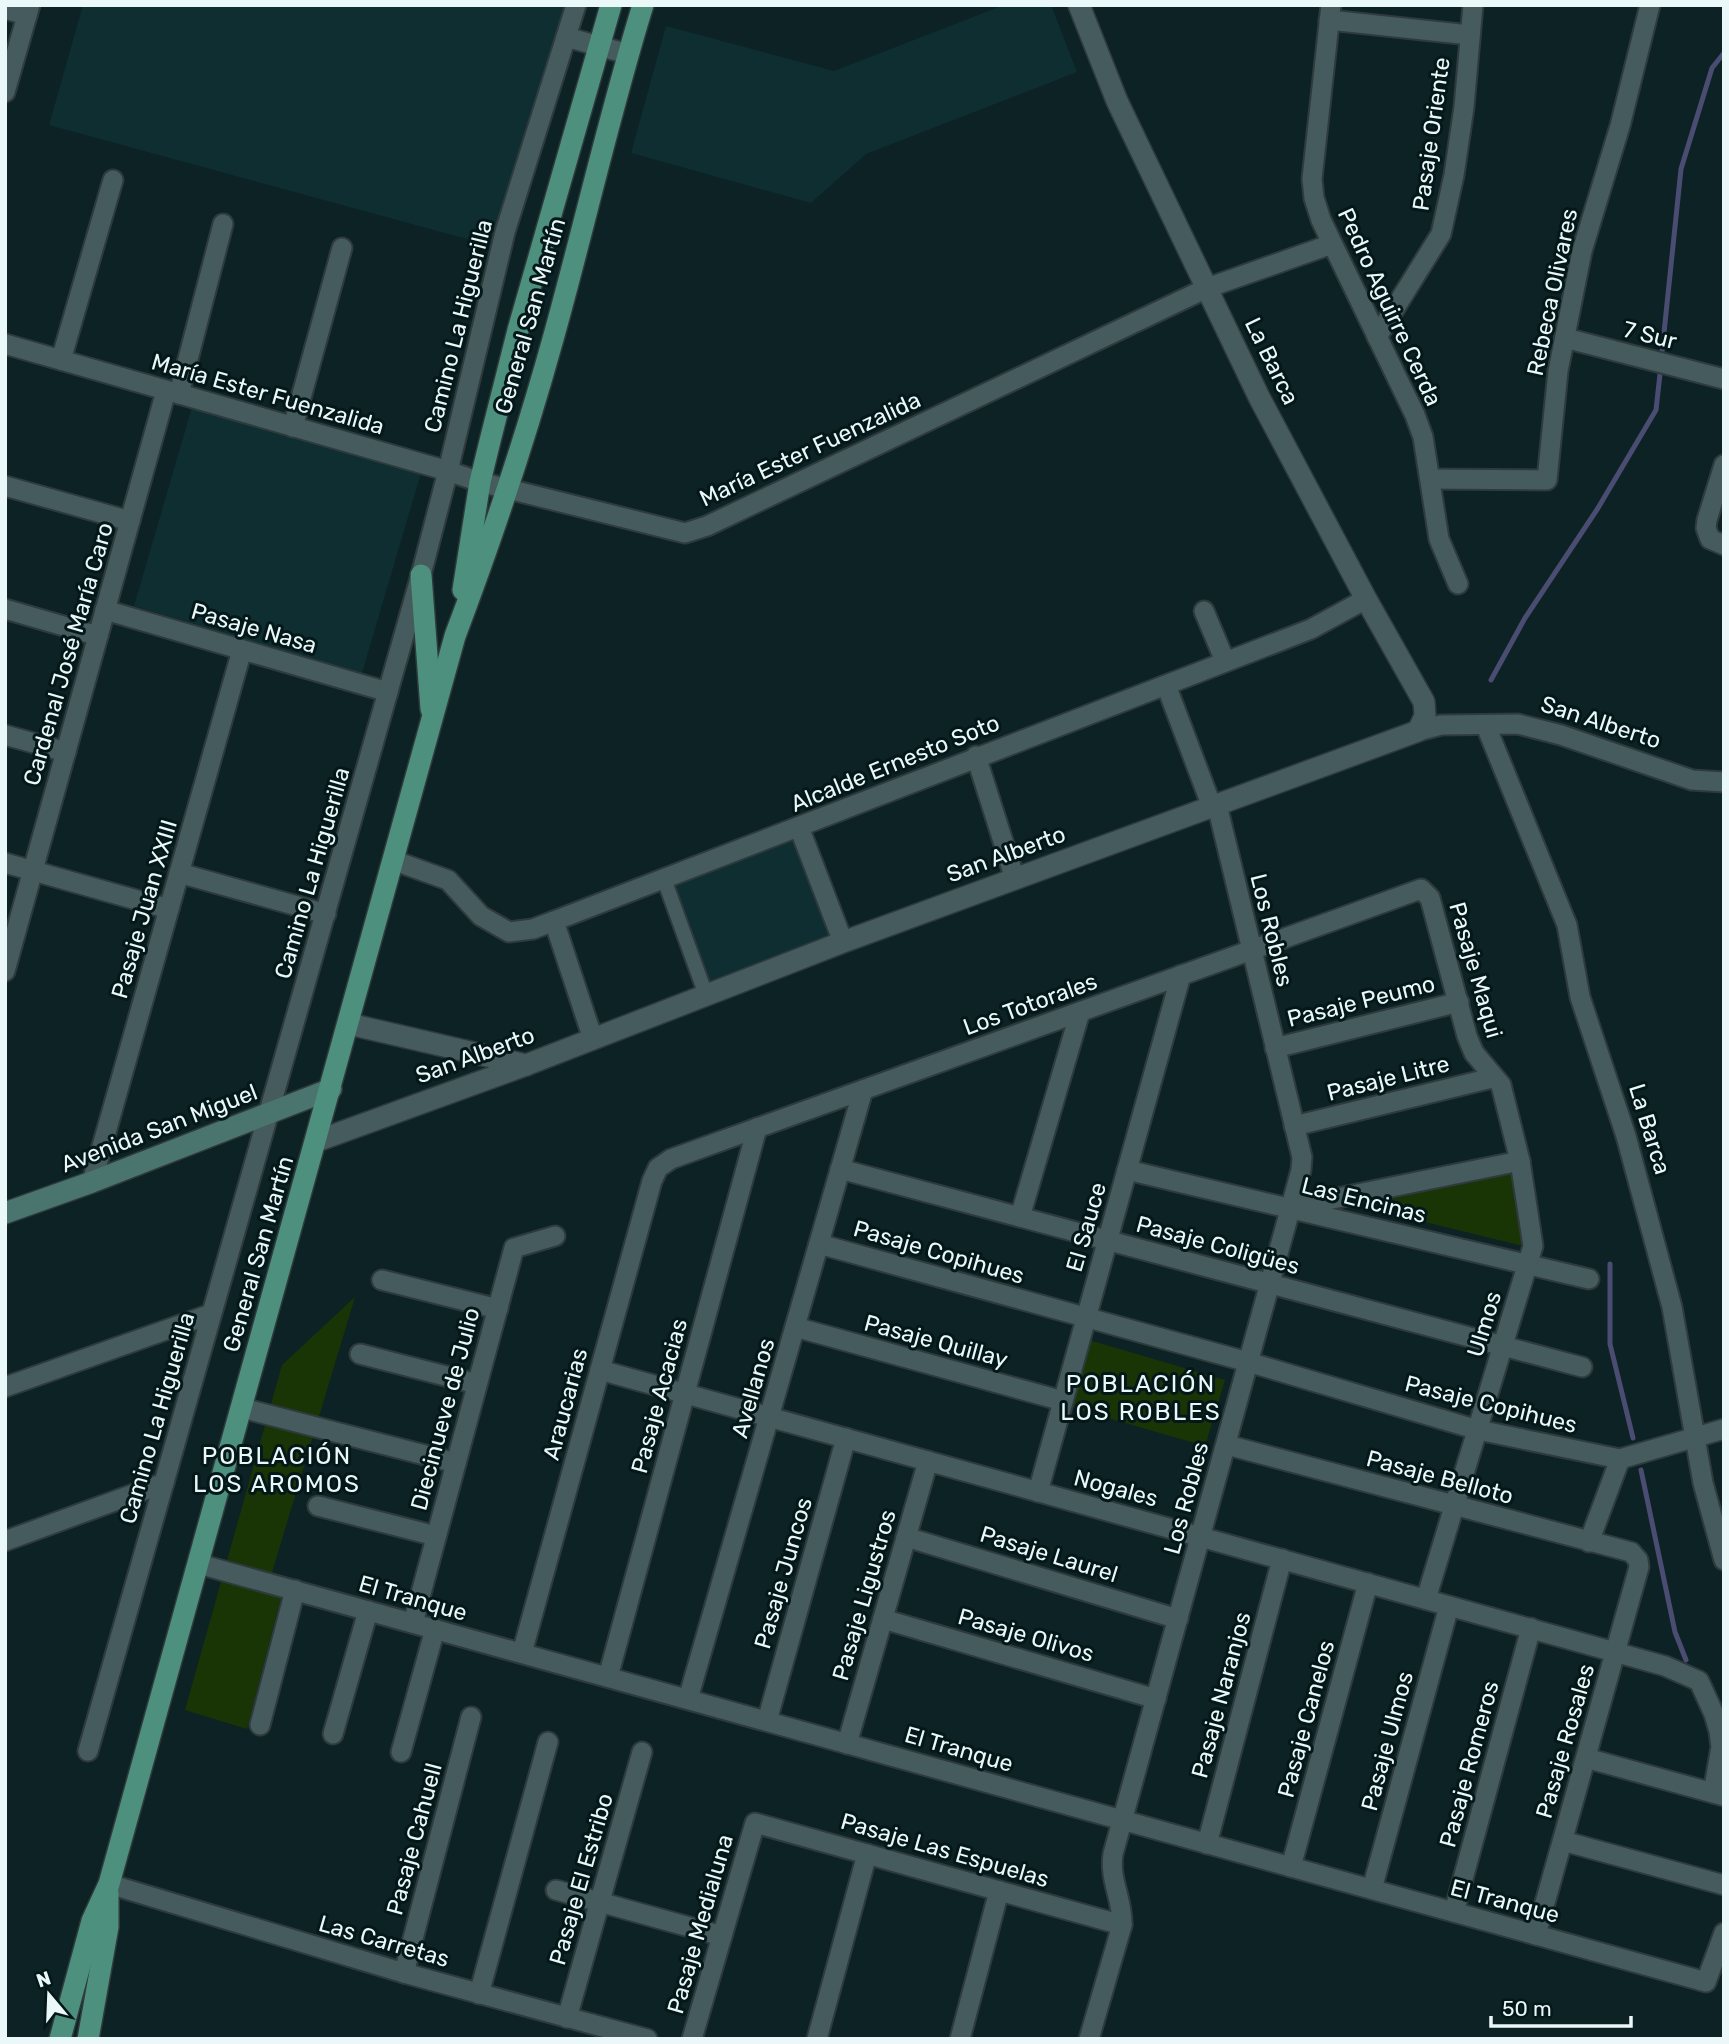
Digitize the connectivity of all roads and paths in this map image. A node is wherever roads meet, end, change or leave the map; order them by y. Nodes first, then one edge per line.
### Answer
1 (576, 5) edge
2 (611, 5) edge
3 (643, 5) edge
4 (1079, 5) edge
5 (1473, 5) edge
6 (1650, 5) edge
7 (5, 9) edge
8 (28, 10) edge
9 (1330, 13) edge
10 (1470, 35) junction
11 (566, 37) junction
12 (600, 46) junction
13 (628, 54) junction
14 (5, 92) edge
15 (113, 180) dead end
16 (223, 224) dead end
17 (1332, 244) junction
18 (342, 248) dead end
19 (1207, 288) junction
20 (1377, 337) junction
21 (1565, 338) junction
22 (5, 344) edge
23 (61, 360) junction
24 (1724, 379) edge
25 (173, 392) junction
26 (293, 427) junction
27 (1724, 464) edge
28 (448, 471) junction
29 (1430, 479) junction
30 (480, 482) junction
31 (5, 486) edge
32 (509, 489) junction
33 (130, 522) junction
34 (1720, 544) edge
35 (421, 575) junction
36 (1458, 584) dead end
37 (1366, 599) junction
38 (5, 609) edge
39 (106, 610) junction
40 (1204, 611) dead end
41 (98, 636) junction
42 (455, 636) junction
43 (242, 650) junction
44 (1225, 662) junction
45 (1166, 685) junction
46 (388, 692) junction
47 (432, 725) junction
48 (1486, 726) junction
49 (1418, 731) junction
50 (5, 735) edge
51 (66, 752) junction
52 (976, 757) junction
53 (1724, 782) edge
54 (1215, 806) junction
55 (799, 827) junction
56 (394, 861) junction
57 (5, 863) edge
58 (33, 870) junction
59 (179, 873) junction
60 (1015, 878) junction
61 (664, 879) junction
62 (1421, 889) joint
63 (169, 909) junction
64 (326, 914) junction
65 (554, 921) junction
66 (843, 942) junction
67 (1252, 950) junction
68 (5, 971) edge
69 (1181, 975) junction
70 (706, 995) junction
71 (1459, 1002) junction
72 (1080, 1012) junction
73 (349, 1024) junction
74 (593, 1039) junction
75 (1275, 1048) junction
76 (526, 1065) junction
77 (1493, 1078) junction
78 (331, 1089) junction
79 (863, 1090) junction
80 (270, 1114) junction
81 (1294, 1126) junction
82 (757, 1128) junction
83 (317, 1141) junction
84 (1520, 1161) junction
85 (658, 1168) joint
86 (841, 1169) junction
87 (1127, 1170) junction
88 (92, 1182) junction
89 (1290, 1207) junction
90 (5, 1213) edge
91 (1020, 1217) junction
92 (555, 1236) dead end
93 (1108, 1241) junction
94 (819, 1244) junction
95 (1528, 1265) junction
96 (1589, 1279) dead end
97 (382, 1280) dead end
98 (1271, 1284) junction
99 (498, 1309) junction
100 (211, 1314) junction
101 (1086, 1318) junction
102 (795, 1327) junction
103 (1503, 1346) junction
104 (360, 1354) dead end
105 (1248, 1362) junction
106 (1583, 1367) dead end
107 (600, 1370) junction
108 (477, 1384) junction
109 (5, 1387) edge
110 (685, 1393) junction
111 (1063, 1401) junction
112 (243, 1408) junction
113 (770, 1417) junction
114 (1724, 1429) edge
115 (1478, 1430) junction
116 (846, 1438) junction
117 (1694, 1438) junction
118 (1227, 1445) junction
119 (1620, 1459) junction
120 (928, 1461) junction
121 (456, 1463) junction
122 (164, 1483) junction
123 (1038, 1492) junction
124 (318, 1506) dead end
125 (1454, 1506) junction
126 (436, 1536) junction
127 (906, 1537) junction
128 (1201, 1537) junction
129 (5, 1541) edge
130 (1589, 1542) junction
131 (1282, 1559) junction
132 (1638, 1560) joint
133 (1724, 1560) edge
134 (199, 1564) junction
135 (1368, 1583) junction
136 (295, 1590) junction
137 (1426, 1599) junction
138 (1450, 1606) junction
139 (368, 1611) junction
140 (883, 1619) junction
141 (1178, 1619) junction
142 (413, 1623) junction
143 (1531, 1628) junction
144 (435, 1629) junction
145 (1616, 1651) junction
146 (522, 1653) junction
147 (608, 1677) junction
148 (688, 1699) junction
149 (1156, 1699) junction
150 (1717, 1704) edge
151 (471, 1717) dead end
152 (767, 1721) junction
153 (260, 1725) dead end
154 (333, 1734) dead end
155 (548, 1742) dead end
156 (847, 1744) junction
157 (88, 1751) dead end
158 (401, 1752) dead end
159 (642, 1752) dead end
160 (1586, 1758) junction
161 (1718, 1795) edge
162 (1123, 1820) junction
163 (755, 1823) joint
164 (1563, 1841) junction
165 (1207, 1844) junction
166 (867, 1854) junction
167 (1291, 1867) junction
168 (1723, 1883) edge
169 (109, 1884) junction
170 (1372, 1889) junction
171 (556, 1890) dead end
172 (999, 1891) junction
173 (600, 1902) junction
174 (1454, 1912) junction
175 (1122, 1925) junction
176 (1724, 1933) edge
177 (1536, 1935) junction
178 (722, 1937) junction
179 (404, 1973) junction
180 (479, 1994) junction
181 (567, 2018) junction
182 (60, 2039) edge
183 (88, 2039) edge
184 (647, 2039) edge
185 (692, 2039) edge
186 (817, 2039) edge
187 (960, 2039) edge
188 (1089, 2039) edge

1 - 11 street, Camino La Higuerilla
2 - 12 main road, General San Martín
3 - 13 main road, General San Martín
4 - 19 street, La Barca
5 - 10 street, Pasaje Oriente
6 - 21 street, Rebeca Olivares
7 - 8 street
8 - 14 street
9 - 10 street
9 - 17 street, Pedro Aguirre Cerda
10 - 20 street, Pasaje Oriente
11 - 12 street
11 - 28 street, Camino La Higuerilla
12 - 13 street
12 - 30 main road, General San Martín
13 - 32 main road, General San Martín
15 - 23 street
16 - 25 street, Cardenal José María Caro
17 - 19 street, María Ester Fuenzalida
17 - 20 street, Pedro Aguirre Cerda
18 - 26 street
19 - 32 street, María Ester Fuenzalida
19 - 37 street, La Barca
20 - 29 street, Pedro Aguirre Cerda
21 - 24 street, 7 Sur
21 - 29 street, Rebeca Olivares
22 - 23 street, María Ester Fuenzalida
23 - 25 street, María Ester Fuenzalida
25 - 26 street, María Ester Fuenzalida
25 - 33 street, Cardenal José María Caro
26 - 28 street, María Ester Fuenzalida
27 - 34 street
28 - 30 street, María Ester Fuenzalida
28 - 35 street, Camino La Higuerilla
29 - 36 street, Pedro Aguirre Cerda
30 - 32 street, María Ester Fuenzalida
30 - 42 main road, General San Martín
31 - 33 street
32 - 42 main road, General San Martín
33 - 39 street, Cardenal José María Caro
35 - 46 street, Camino La Higuerilla
35 - 47 main road
37 - 44 street, Alcalde Ernesto Soto
37 - 49 street, La Barca
38 - 41 street
39 - 41 street, Cardenal José María Caro
39 - 43 street, Pasaje Nasa
40 - 44 street
41 - 51 street, Cardenal José María Caro
42 - 47 main road, General San Martín
43 - 46 street, Pasaje Nasa
43 - 59 street, Pasaje Juan XXIII
44 - 45 street, Alcalde Ernesto Soto
45 - 52 street, Alcalde Ernesto Soto
45 - 54 street, Los Robles
46 - 64 street, Camino La Higuerilla
47 - 56 main road, General San Martín
48 - 49 street, San Alberto
48 - 53 street, San Alberto
48 - 117 street, La Barca
49 - 54 street, San Alberto
50 - 51 street
51 - 58 street, Cardenal José María Caro
52 - 55 street, Alcalde Ernesto Soto
52 - 60 street
54 - 60 street, San Alberto
54 - 67 street, Los Robles
55 - 61 street, Alcalde Ernesto Soto
55 - 66 street
56 - 65 street, Alcalde Ernesto Soto
56 - 73 main road, General San Martín
57 - 58 street
58 - 63 street
58 - 68 street, Cardenal José María Caro
59 - 63 street, Pasaje Juan XXIII
59 - 64 street
60 - 66 street, San Alberto
61 - 65 street, Alcalde Ernesto Soto
61 - 70 street
62 - 67 street, Los Totorales
62 - 71 street, Pasaje Maqui
63 - 88 street, Pasaje Juan XXIII
64 - 80 street, Camino La Higuerilla
65 - 74 street
66 - 70 street, San Alberto
67 - 69 street, Los Totorales
67 - 75 street, Los Robles
69 - 72 street, Los Totorales
69 - 87 street, El Sauce
70 - 74 street, San Alberto
71 - 75 street, Pasaje Peumo
71 - 77 street, Pasaje Maqui
72 - 79 street, Los Totorales
72 - 91 street
73 - 76 street
73 - 78 main road, General San Martín
74 - 76 street, San Alberto
75 - 81 street, Los Robles
76 - 83 street, San Alberto
77 - 81 street, Pasaje Litre
77 - 84 street, Pasaje Maqui
78 - 80 main road, Avenida San Miguel
78 - 83 main road, General San Martín
79 - 82 street, Los Totorales
79 - 86 street, Avellanos
80 - 88 main road, Avenida San Miguel
80 - 100 street, Camino La Higuerilla
81 - 89 street, Los Robles
82 - 85 street, Los Totorales
82 - 110 street, Pasaje Acacias
83 - 112 main road, General San Martín
84 - 89 street
84 - 95 street, Pasaje Maqui
85 - 107 street, Araucarias
86 - 91 street, Pasaje Coligües
86 - 94 street, Avellanos
87 - 89 street, Las Encinas
87 - 93 street, El Sauce
88 - 90 main road, Avenida San Miguel
89 - 95 street, Las Encinas
89 - 98 street, Los Robles
91 - 93 street, Pasaje Coligües
92 - 99 street, Diecinueve de Julio
93 - 98 street, Pasaje Coligües
93 - 101 street, El Sauce
94 - 101 street, Pasaje Copihues
94 - 102 street, Avellanos
95 - 96 street, Las Encinas
95 - 103 street, Ulmos
97 - 99 street
98 - 103 street, Pasaje Coligües
98 - 105 street, Los Robles
99 - 108 street, Diecinueve de Julio
100 - 109 street
100 - 122 street, Camino La Higuerilla
101 - 105 street, Pasaje Copihues
101 - 111 street, El Sauce
102 - 111 street, Pasaje Quillay
102 - 113 street, Avellanos
103 - 106 street, Pasaje Coligües
103 - 115 street, Ulmos
104 - 108 street
105 - 115 street, Pasaje Copihues
105 - 118 street, Los Robles
107 - 110 street, Nogales
107 - 146 street, Araucarias
108 - 121 street, Diecinueve de Julio
110 - 113 street, Nogales
110 - 147 street, Pasaje Acacias
111 - 123 street, El Sauce
112 - 121 street
112 - 134 main road, General San Martín
113 - 116 street, Nogales
113 - 148 street, Avellanos
114 - 117 street, Pasaje Copihues
115 - 119 street, Pasaje Copihues
115 - 125 street, Ulmos
116 - 120 street, Nogales
116 - 152 street, Pasaje Juncos
117 - 119 street, Pasaje Copihues
117 - 133 street, La Barca
118 - 125 street, Pasaje Belloto
118 - 128 street, Los Robles
119 - 130 street
120 - 123 street, Nogales
120 - 127 street, Pasaje Ligustros
121 - 126 street, Diecinueve de Julio
122 - 129 street
122 - 157 street, Camino La Higuerilla
123 - 128 street, Nogales
124 - 126 street
125 - 130 street, Pasaje Belloto
125 - 137 street, Ulmos
126 - 142 street, Diecinueve de Julio
127 - 140 street, Pasaje Ligustros
127 - 141 street, Pasaje Laurel
128 - 131 street, Nogales
128 - 141 street, Los Robles
130 - 132 street, Pasaje Belloto
131 - 135 street, Nogales
131 - 165 street, Pasaje Naranjos
132 - 145 street, Pasaje Rosales
134 - 136 street, El Tranque
134 - 169 main road, General San Martín
135 - 137 street, Nogales
135 - 167 street, Pasaje Canelos
136 - 139 street, El Tranque
136 - 153 street
137 - 138 street, Nogales
138 - 143 street, Nogales
138 - 170 street, Pasaje Ulmos
139 - 142 street, El Tranque
139 - 154 street
140 - 149 street, Pasaje Olivos
140 - 156 street, Pasaje Ligustros
141 - 149 street, Los Robles
142 - 144 street, El Tranque
143 - 145 street, Nogales
143 - 174 street, Pasaje Romeros
144 - 146 street, El Tranque
144 - 158 street
145 - 150 street, Nogales
145 - 160 street, Pasaje Rosales
146 - 147 street, El Tranque
147 - 148 street, El Tranque
148 - 152 street, El Tranque
149 - 162 street, Los Robles
150 - 161 street
151 - 179 street, Pasaje Cahuell
152 - 156 street, El Tranque
155 - 180 street
156 - 162 street, El Tranque
159 - 173 street, Pasaje El Estribo
160 - 161 street
160 - 164 street, Pasaje Rosales
162 - 165 street, El Tranque
162 - 175 street, Los Robles
163 - 166 street, Pasaje Las Espuelas
163 - 178 street, Pasaje Medialuna
164 - 168 street
164 - 177 street, Pasaje Rosales
165 - 167 street, El Tranque
166 - 172 street, Pasaje Las Espuelas
166 - 186 street
167 - 170 street, El Tranque
169 - 179 street, Las Carretas
169 - 182 main road, General San Martín
169 - 183 main road, General San Martín
170 - 174 street, El Tranque
171 - 173 street
172 - 175 street, Pasaje Las Espuelas
172 - 187 street
173 - 178 street
173 - 181 street, Pasaje El Estribo
174 - 177 street, El Tranque
175 - 188 street, Los Robles
176 - 177 street, El Tranque
178 - 185 street, Pasaje Medialuna
179 - 180 street, Las Carretas
180 - 181 street, Las Carretas
181 - 184 street, Las Carretas

